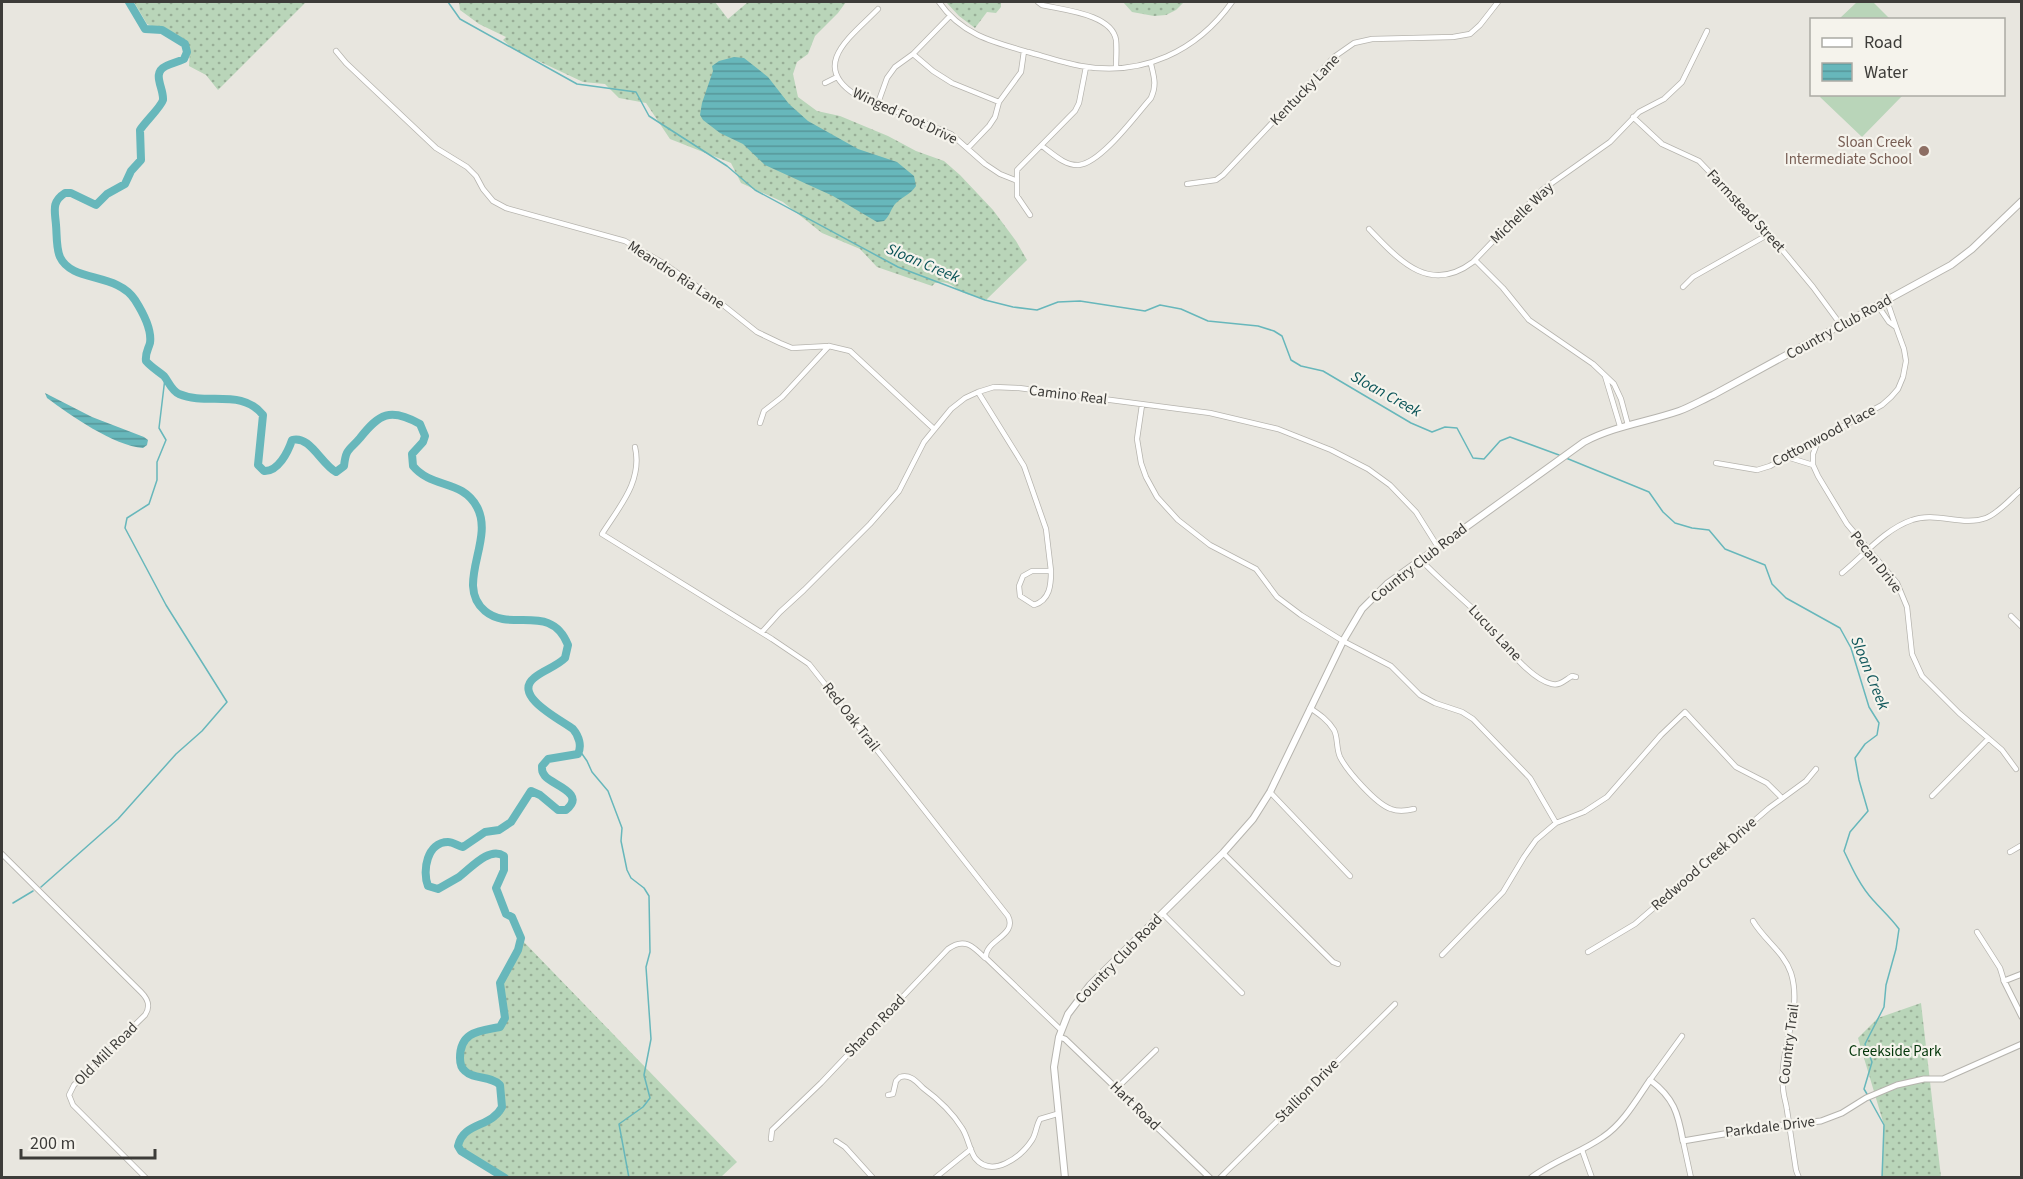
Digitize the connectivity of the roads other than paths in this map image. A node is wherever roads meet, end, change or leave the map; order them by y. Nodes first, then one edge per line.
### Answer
1 (939, 2) edge
2 (1038, 2) edge
3 (1232, 2) edge
4 (1498, 2) edge
5 (878, 9) dead end
6 (950, 16) junction
7 (1707, 31) dead end
8 (336, 51) dead end
9 (1024, 51) junction
10 (913, 54) junction
11 (1151, 64) junction
12 (1086, 67) junction
13 (1116, 68) junction
14 (837, 77) junction
15 (825, 83) dead end
16 (999, 102) junction
17 (878, 103) junction
18 (1633, 117) junction
19 (1042, 146) junction
20 (968, 148) junction
21 (1015, 180) junction
22 (1187, 184) dead end
23 (2022, 201) edge
24 (1030, 215) dead end
25 (1369, 229) dead end
26 (1769, 234) junction
27 (1475, 260) junction
28 (1683, 287) dead end
29 (1887, 301) junction
30 (1878, 306) junction
31 (1841, 325) junction
32 (1896, 327) junction
33 (829, 346) junction
34 (978, 392) junction
35 (1142, 405) junction
36 (760, 423) dead end
37 (1624, 426) junction
38 (934, 429) junction
39 (1818, 438) junction
40 (635, 447) dead end
41 (1786, 456) junction
42 (1716, 463) dead end
43 (1813, 465) junction
44 (2022, 489) edge
45 (1438, 547) junction
46 (1869, 550) junction
47 (1421, 560) junction
48 (1051, 571) junction
49 (1842, 573) dead end
50 (2011, 616) dead end
51 (2022, 627) edge
52 (762, 632) junction
53 (1342, 641) junction
54 (1576, 677) dead end
55 (1310, 708) junction
56 (1988, 739) junction
57 (1816, 769) dead end
58 (2016, 769) dead end
59 (1270, 792) junction
60 (1932, 796) dead end
61 (1782, 798) junction
62 (1414, 809) dead end
63 (1556, 823) junction
64 (2022, 845) edge
65 (2010, 852) dead end
66 (1223, 853) junction
67 (2, 854) edge
68 (1350, 876) dead end
69 (1162, 913) junction
70 (1753, 921) dead end
71 (1977, 932) dead end
72 (1588, 952) dead end
73 (1442, 955) dead end
74 (989, 962) junction
75 (1338, 964) dead end
76 (2022, 974) edge
77 (2004, 981) junction
78 (1242, 993) dead end
79 (1395, 1004) dead end
80 (2022, 1017) edge
81 (1061, 1030) junction
82 (1682, 1036) dead end
83 (1059, 1037) junction
84 (2022, 1044) edge
85 (1156, 1050) dead end
86 (1650, 1080) junction
87 (1118, 1088) junction
88 (888, 1095) dead end
89 (1057, 1114) junction
90 (1789, 1125) junction
91 (771, 1139) dead end
92 (836, 1141) dead end
93 (1683, 1141) junction
94 (971, 1149) junction
95 (1582, 1150) junction
96 (146, 1178) edge
97 (873, 1178) edge
98 (935, 1178) edge
99 (1065, 1178) edge
100 (1210, 1178) edge
101 (1220, 1178) edge
102 (1531, 1178) edge
103 (1592, 1178) edge
104 (1691, 1178) edge
105 (1799, 1178) edge

1 - 6 street
2 - 13 street
3 - 11 street
4 - 22 street, Kentucky Lane
5 - 14 street, Winged Foot Drive
6 - 9 street
6 - 10 street
7 - 18 street, Michelle Way
8 - 33 street, Meandro Ria Lane
9 - 12 street
9 - 16 street
10 - 16 street
10 - 17 street
11 - 13 street
11 - 19 street
12 - 13 street
12 - 19 street
14 - 15 street
14 - 17 street, Winged Foot Drive
16 - 20 street
17 - 20 street, Winged Foot Drive
18 - 26 street, Farmstead Street
18 - 27 street, Michelle Way
19 - 21 street
20 - 21 street, Winged Foot Drive
21 - 24 street
23 - 29 main road, Country Club Road
25 - 27 street, Michelle Way
26 - 28 street
26 - 31 street, Farmstead Street
27 - 37 street
29 - 30 main road, Country Club Road
29 - 32 street, Cottonwood Place
30 - 31 main road, Country Club Road
30 - 32 street, Cottonwood Place
31 - 37 main road, Country Club Road
32 - 39 street, Cottonwood Place
33 - 36 street
33 - 38 street, Meandro Ria Lane
34 - 35 street, Camino Real
34 - 38 street, Camino Real
34 - 48 street
35 - 45 street, Camino Real
35 - 53 street
37 - 45 main road, Country Club Road
38 - 52 street, Camino Real
39 - 41 street, Cottonwood Place
39 - 43 street
40 - 52 street, Red Oak Trail
41 - 42 street, Cottonwood Place
41 - 43 street
43 - 46 street, Pecan Drive
44 - 46 street
45 - 47 main road, Country Club Road
46 - 49 street
46 - 56 street, Pecan Drive
47 - 53 main road, Country Club Road
47 - 54 street, Lucus Lane
48 - 48 street
50 - 51 street
52 - 74 street, Red Oak Trail
53 - 55 main road, Country Club Road
53 - 63 street
55 - 59 main road, Country Club Road
55 - 62 street
56 - 58 street, Pecan Drive
56 - 60 street
57 - 61 street, Redwood Creek Drive
59 - 66 main road, Country Club Road
59 - 68 street
61 - 63 street
61 - 72 street, Redwood Creek Drive
63 - 73 street
64 - 65 street
66 - 69 main road, Country Club Road
66 - 75 street
67 - 96 street, Old Mill Road
69 - 78 street
69 - 81 main road, Country Club Road
70 - 90 street, Country Trail
71 - 77 street
74 - 81 street
74 - 91 street, Sharon Road
76 - 77 street
77 - 80 street
79 - 101 street, Stallion Drive
81 - 83 main road, Country Club Road
82 - 86 street
83 - 87 street, Hart Road
83 - 89 main road, Country Club Road
84 - 90 street, Parkdale Drive
85 - 87 street
86 - 93 street
86 - 95 street
87 - 100 street, Hart Road
88 - 94 street
89 - 94 street
89 - 99 main road, Country Club Road
90 - 93 street, Parkdale Drive
90 - 105 street, Country Trail
92 - 97 street
93 - 104 street
94 - 98 street
95 - 102 street
95 - 103 street

